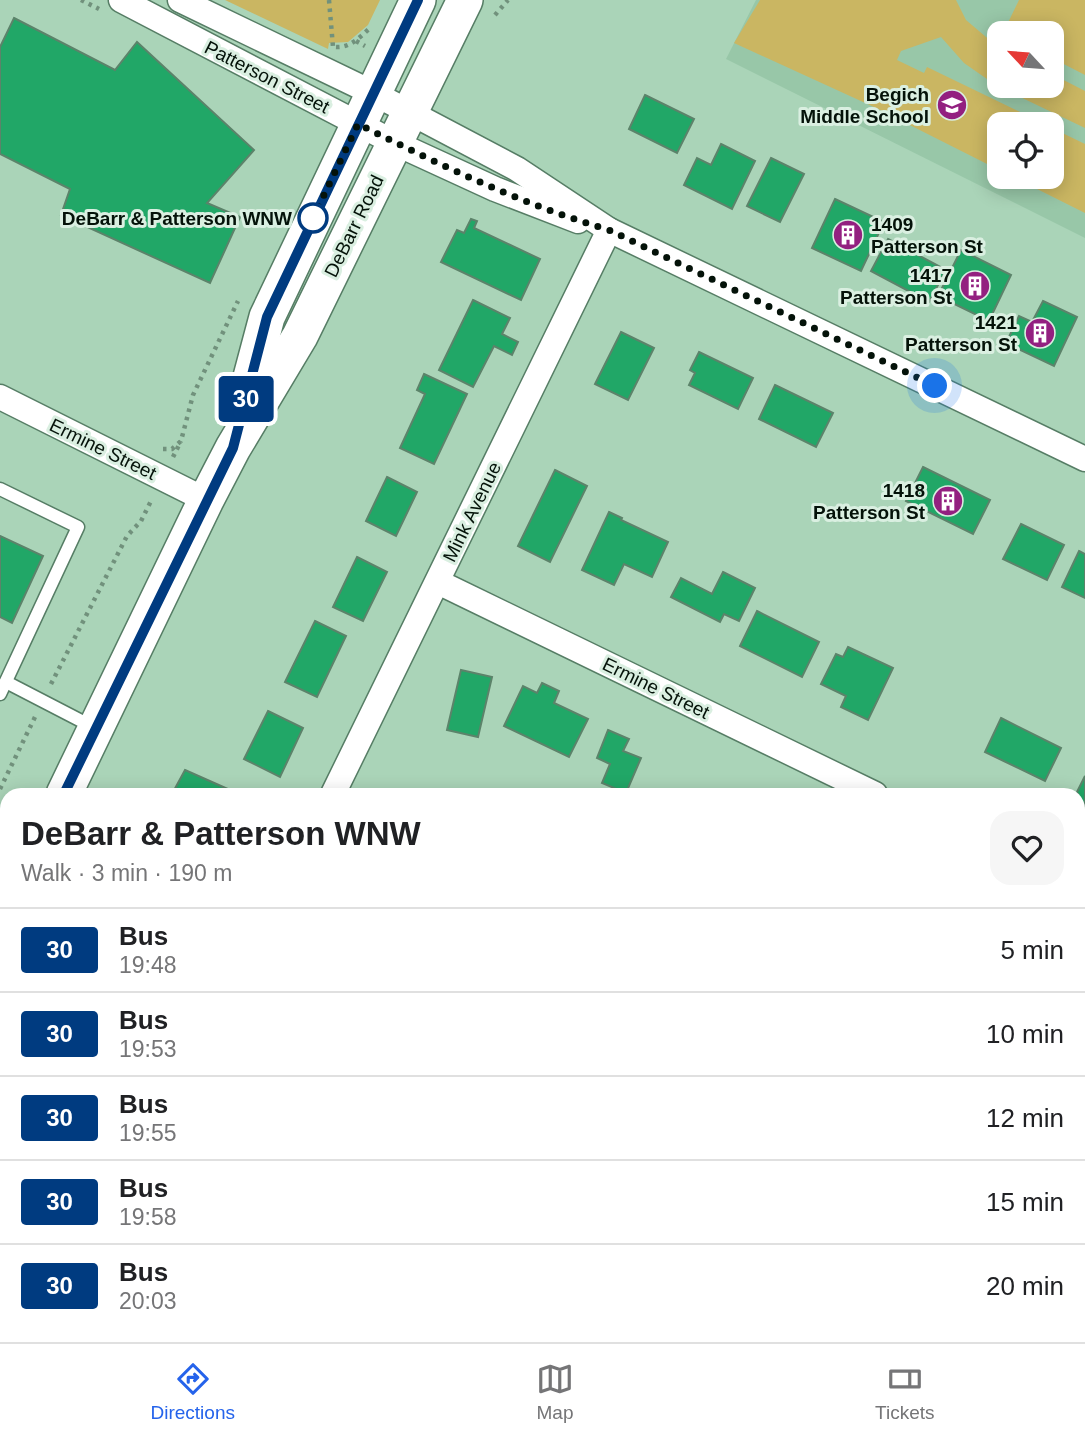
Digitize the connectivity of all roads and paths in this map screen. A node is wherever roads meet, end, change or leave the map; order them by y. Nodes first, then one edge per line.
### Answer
1 (121, 0) edge
2 (180, 0) edge
3 (330, 0) edge
4 (418, 0) edge
5 (508, 0) edge
6 (480, 8) edge
7 (333, 47) dead end
8 (373, 93) junction
9 (358, 124) junction
10 (402, 128) junction
11 (609, 230) junction
12 (0, 397) edge
13 (181, 441) dead end
14 (233, 448) junction
15 (1085, 458) edge
16 (162, 478) junction
17 (0, 489) edge
18 (206, 500) junction
19 (438, 582) junction
20 (3, 688) edge
21 (43, 701) junction
22 (96, 728) junction
23 (0, 788) edge
24 (67, 788) edge
25 (336, 788) edge
26 (863, 788) edge

1 - 9 street, Patterson Street
2 - 8 street, Patterson Street
3 - 7 path
4 - 8 main road, DeBarr Road
5 - 6 path
6 - 10 main road, DeBarr Road
8 - 9 main road, DeBarr Road
8 - 10 street, Patterson Street
9 - 10 street, Patterson Street
9 - 14 main road, DeBarr Road
10 - 11 street, Patterson Street
10 - 11 street, Patterson Street
10 - 14 main road, DeBarr Road
11 - 15 street, Patterson Street
11 - 19 street, Mink Avenue
12 - 16 street, Ermine Street
13 - 16 path
14 - 18 main road, DeBarr Road
16 - 18 street, Ermine Street
16 - 21 path
17 - 20 lane
18 - 22 main road, DeBarr Road
19 - 25 street, Mink Avenue
19 - 26 street, Ermine Street
20 - 21 lane
21 - 22 lane
21 - 23 path
22 - 24 main road, DeBarr Road

